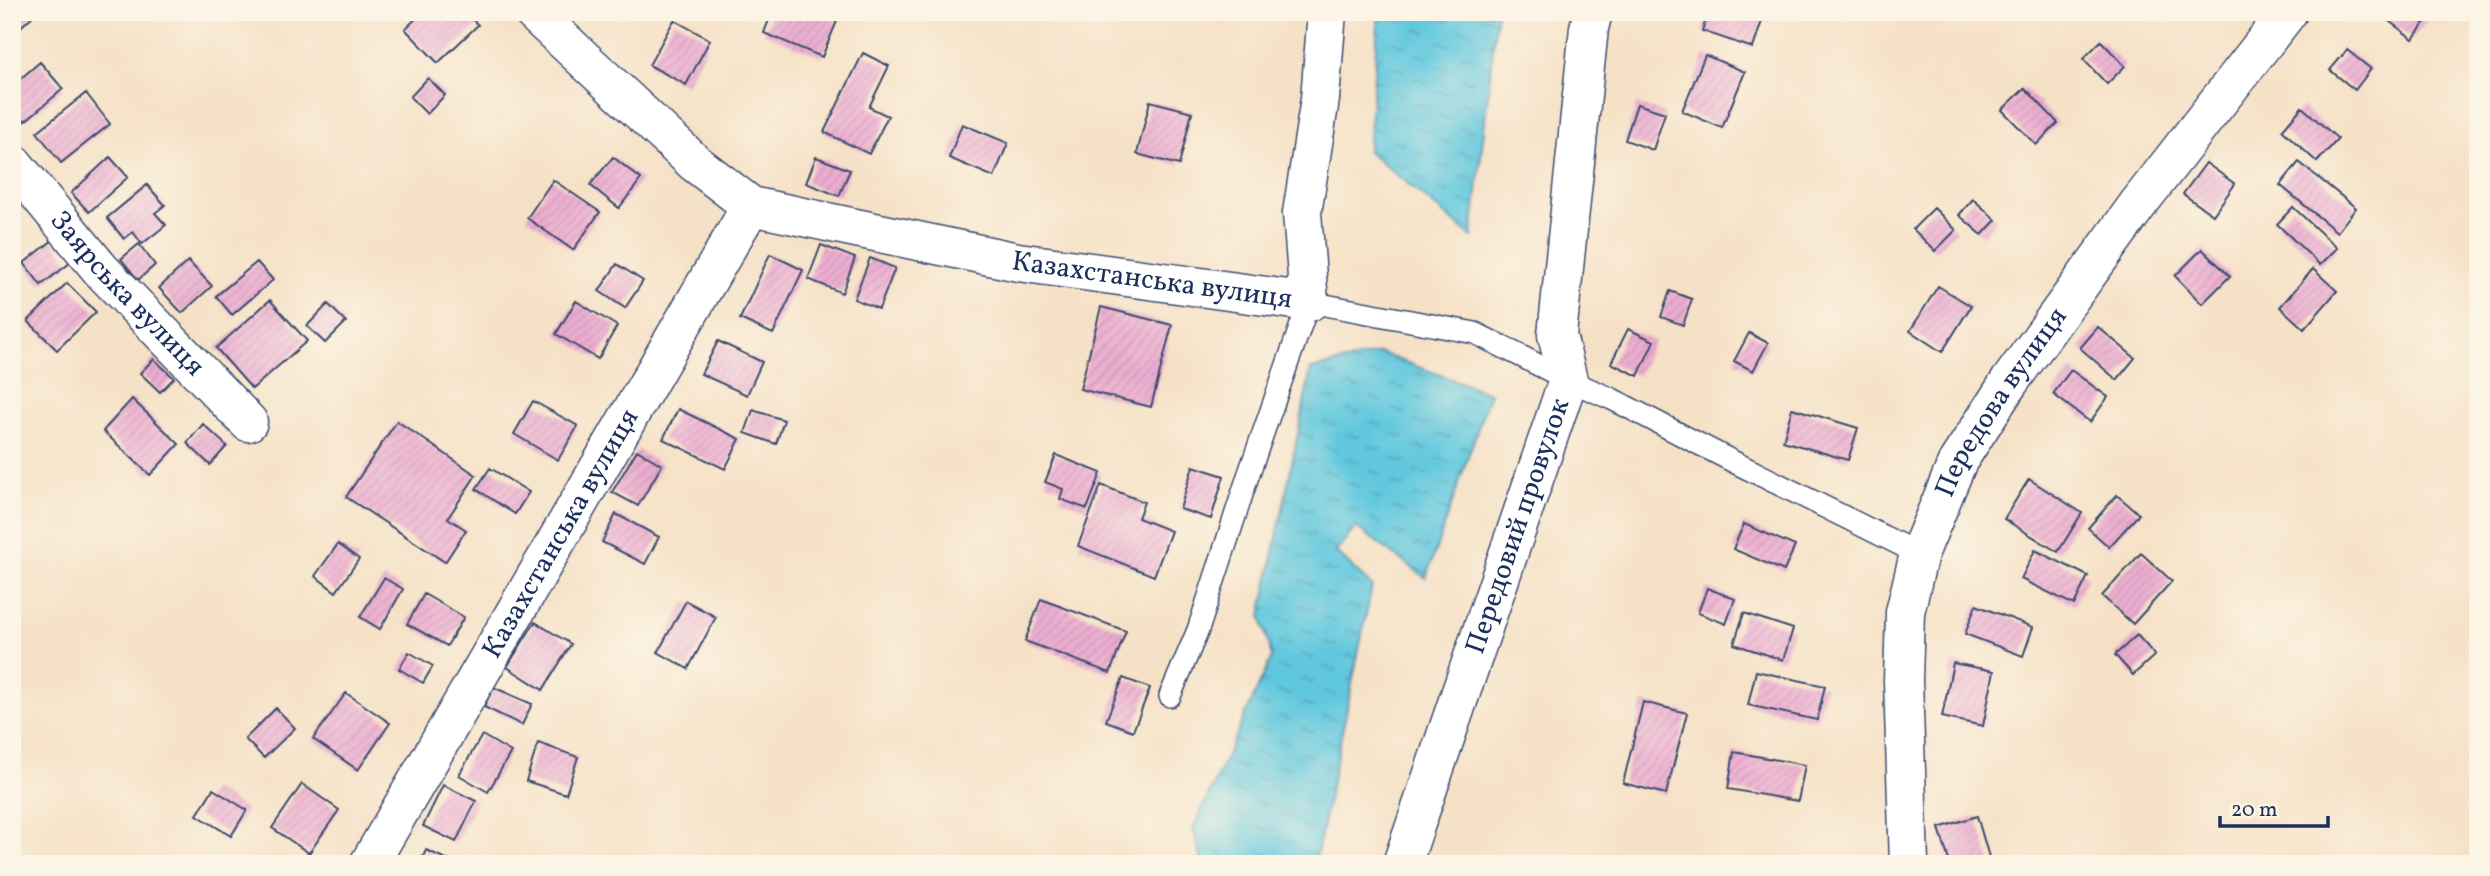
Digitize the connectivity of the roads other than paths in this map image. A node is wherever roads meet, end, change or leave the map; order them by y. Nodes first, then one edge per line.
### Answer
1 (533, 12) edge
2 (1327, 12) edge
3 (1593, 12) edge
4 (2288, 12) edge
5 (12, 162) edge
6 (751, 206) junction
7 (1309, 302) junction
8 (1568, 380) junction
9 (248, 422) dead end
10 (1919, 554) junction
11 (1170, 696) dead end
12 (369, 864) edge
13 (1402, 864) edge
14 (1909, 864) edge

1 - 6 street, Казахстанська вулиця
2 - 7 street, Казахстанська вулиця
3 - 8 street, Передовий провулок
4 - 10 street, Передова вулиця
5 - 9 street, Заярська вулиця
6 - 7 street, Казахстанська вулиця
6 - 12 street, Казахстанська вулиця
7 - 8 lane
7 - 11 lane
8 - 10 lane
8 - 13 street, Передовий провулок
10 - 14 street, Передова вулиця

